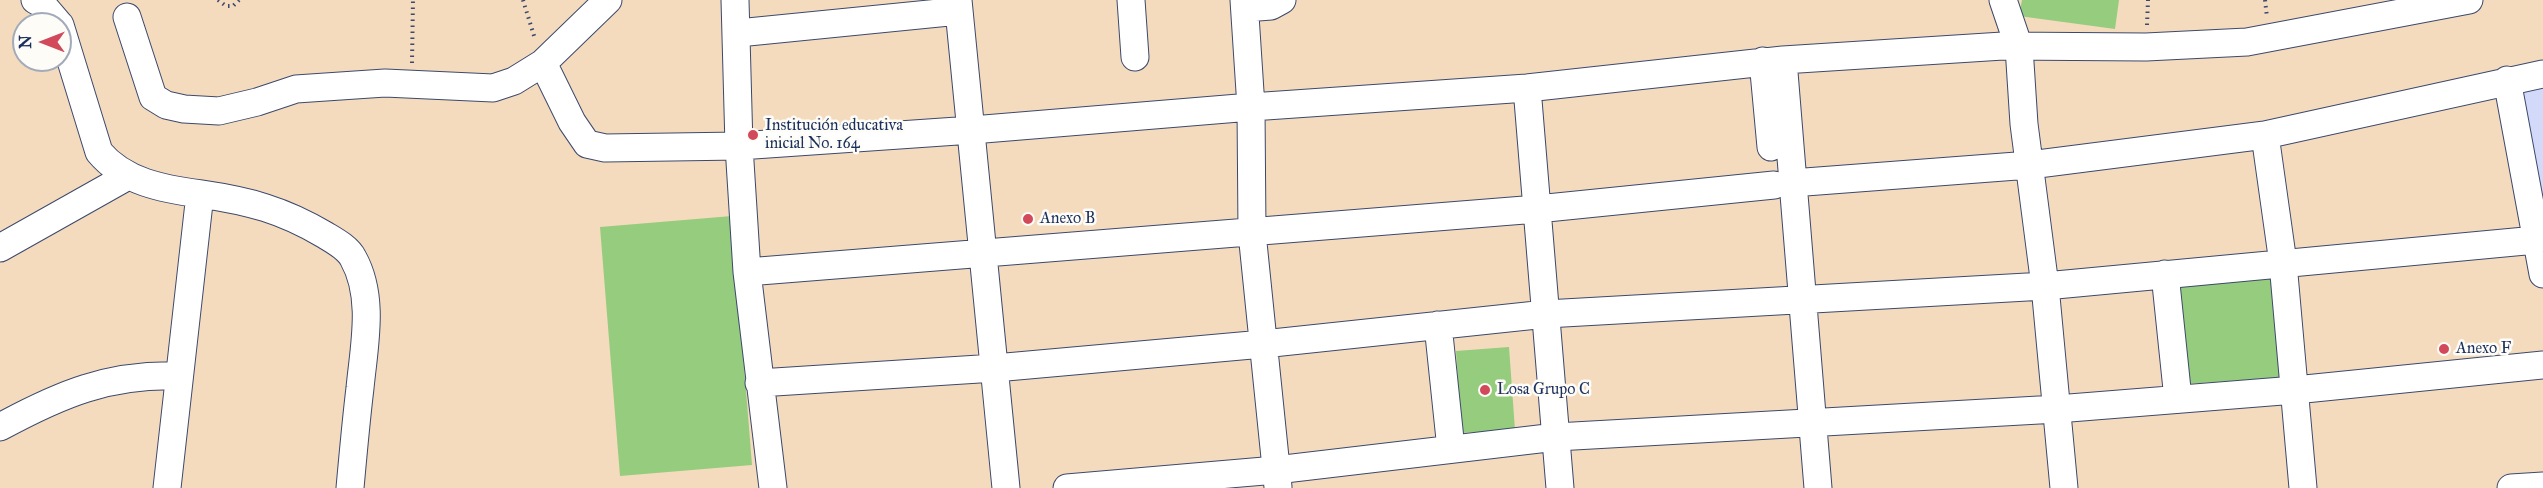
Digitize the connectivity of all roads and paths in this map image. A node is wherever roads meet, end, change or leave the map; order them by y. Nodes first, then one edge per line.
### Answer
1 (35, 0) edge
2 (218, 0) edge
3 (238, 0) edge
4 (413, 0) edge
5 (523, 0) edge
6 (608, 0) edge
7 (735, 0) edge
8 (1131, 0) edge
9 (1282, 0) edge
10 (2003, 0) edge
11 (2469, 0) edge
12 (1245, 4) edge
13 (959, 6) edge
14 (49, 12) edge
15 (127, 17) dead end
16 (738, 33) junction
17 (2019, 47) junction
18 (1135, 57) dead end
19 (1773, 61) junction
20 (72, 63) edge
21 (543, 63) junction
22 (2543, 74) edge
23 (2507, 80) junction
24 (411, 84) junction
25 (1527, 88) junction
26 (1251, 107) junction
27 (972, 130) junction
28 (2265, 135) junction
29 (740, 147) junction
30 (2030, 165) junction
31 (128, 176) junction
32 (1783, 184) junction
33 (200, 194) junction
34 (1537, 209) junction
35 (1252, 233) junction
36 (2536, 240) junction
37 (0, 248) edge
38 (981, 252) junction
39 (2283, 263) junction
40 (747, 272) junction
41 (2165, 274) junction
42 (2543, 274) edge
43 (2045, 286) junction
44 (1794, 299) junction
45 (1546, 314) junction
46 (1438, 325) junction
47 (1263, 344) junction
48 (2543, 365) edge
49 (995, 368) junction
50 (179, 376) junction
51 (759, 383) junction
52 (2295, 390) junction
53 (2178, 399) junction
54 (2056, 409) junction
55 (1804, 422) junction
56 (0, 427) edge
57 (1556, 437) junction
58 (1451, 449) junction
59 (1277, 479) edge
60 (2543, 486) edge
61 (168, 488) edge
62 (350, 488) edge
63 (773, 488) edge
64 (1006, 488) edge
65 (1067, 488) edge
66 (1560, 488) edge
67 (1800, 488) edge
68 (1818, 488) edge
69 (2064, 488) edge
70 (2303, 488) edge
71 (2511, 488) edge

1 - 14 street
2 - 3 path
4 - 24 path
5 - 21 path
6 - 21 street
7 - 16 street
8 - 18 street
9 - 12 street
10 - 17 street
11 - 17 street
12 - 26 street
13 - 16 street
13 - 27 street
15 - 24 street
16 - 29 street
17 - 19 street
17 - 30 street
19 - 25 street
19 - 32 street
20 - 31 street
21 - 24 street
21 - 29 street
22 - 23 street
23 - 28 street
23 - 36 street
25 - 26 street
25 - 34 street
26 - 27 street
26 - 35 street
27 - 29 street
27 - 38 street
28 - 30 street
28 - 39 street
29 - 40 street
30 - 32 street
30 - 43 street
31 - 33 street
31 - 37 street
32 - 34 street
32 - 44 street
33 - 50 street
33 - 62 street
34 - 35 street
34 - 45 street
35 - 38 street
35 - 47 street
36 - 39 street
36 - 42 street
38 - 40 street
38 - 49 street
39 - 41 street
39 - 52 street
40 - 51 street
41 - 43 street
41 - 53 street
43 - 44 street
43 - 54 street
44 - 45 street
44 - 55 street
45 - 46 street
45 - 57 street
46 - 47 street
46 - 58 street
47 - 49 street
47 - 59 street
48 - 52 street
49 - 51 street
49 - 64 street
50 - 56 street
50 - 61 street
51 - 63 street
52 - 53 street
52 - 70 street
53 - 54 street
54 - 55 street
54 - 69 street
55 - 57 street
55 - 67 street
55 - 68 street
57 - 58 street
57 - 66 street
58 - 59 street
59 - 65 street
60 - 71 street

